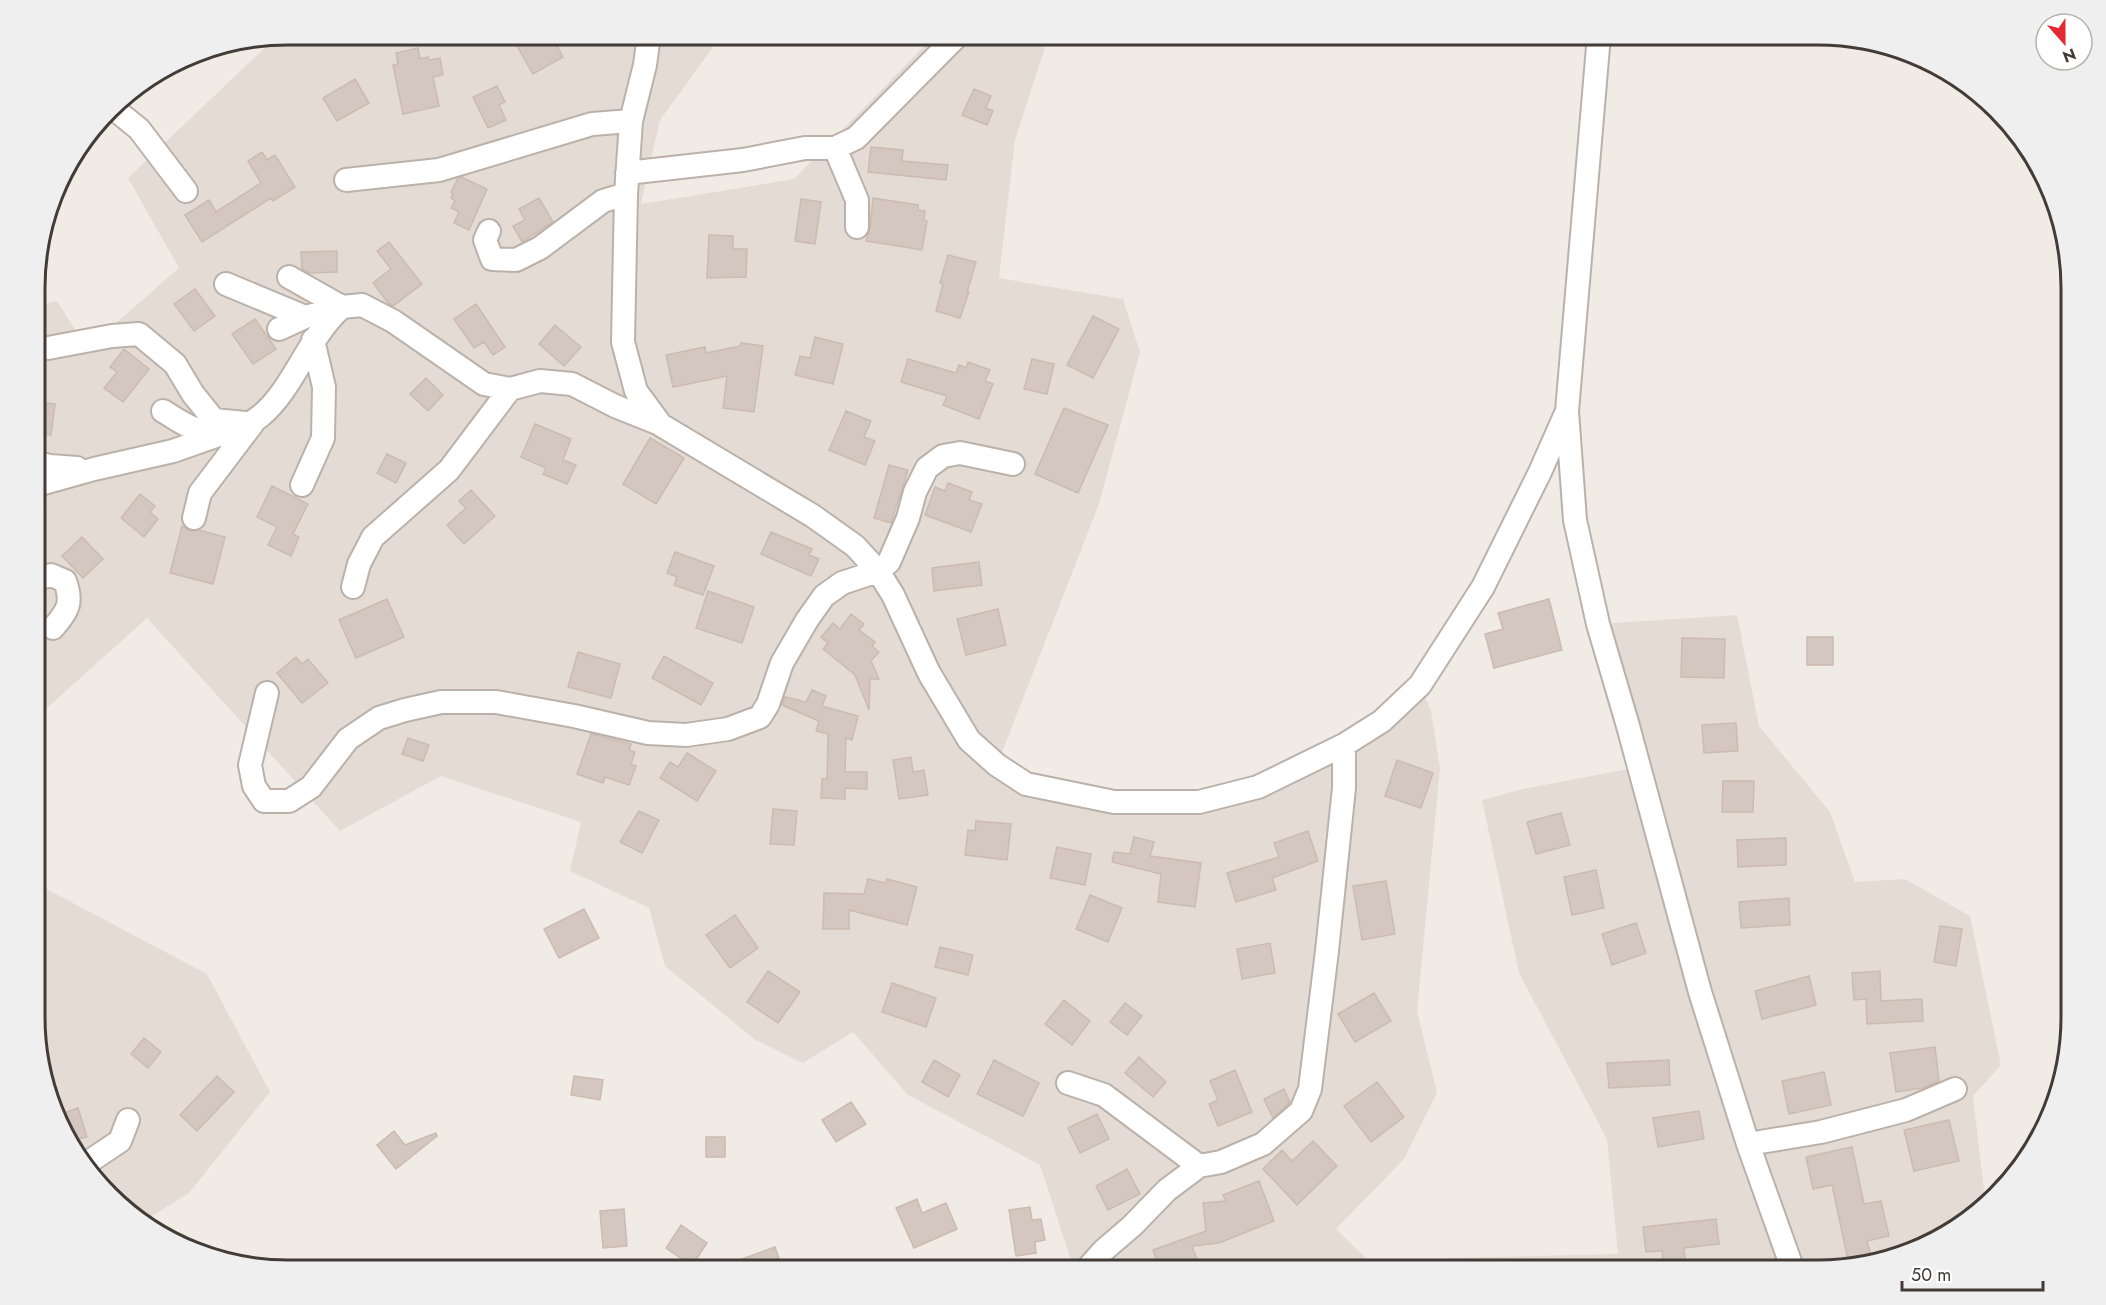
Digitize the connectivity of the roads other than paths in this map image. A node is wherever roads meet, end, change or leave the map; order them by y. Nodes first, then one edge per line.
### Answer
1 (648, 45) edge
2 (947, 45) edge
3 (1598, 45) edge
4 (119, 113) edge
5 (632, 121) junction
6 (835, 148) junction
7 (346, 180) dead end
8 (627, 183) junction
9 (186, 191) dead end
10 (857, 227) dead end
11 (489, 231) dead end
12 (289, 276) dead end
13 (226, 284) dead end
14 (342, 307) junction
15 (305, 317) junction
16 (279, 329) dead end
17 (313, 340) junction
18 (48, 348) dead end
19 (510, 389) junction
20 (163, 411) dead end
21 (1567, 411) junction
22 (253, 423) junction
23 (661, 425) junction
24 (1013, 464) dead end
25 (45, 465) edge
26 (94, 469) junction
27 (45, 483) edge
28 (302, 485) dead end
29 (194, 518) dead end
30 (878, 571) junction
31 (45, 577) edge
32 (352, 587) dead end
33 (53, 628) dead end
34 (267, 693) dead end
35 (1344, 745) junction
36 (1068, 1083) dead end
37 (1955, 1089) dead end
38 (128, 1120) dead end
39 (1748, 1144) junction
40 (92, 1160) edge
41 (1198, 1166) junction
42 (1095, 1260) edge
43 (1789, 1260) edge

1 - 5 street
2 - 6 street
3 - 21 street
4 - 9 street
5 - 7 street
5 - 8 street
6 - 8 street
6 - 10 street
8 - 11 street
8 - 23 street
12 - 14 street
13 - 15 street
14 - 15 street
14 - 17 street
14 - 19 street
15 - 16 street
17 - 22 street
17 - 28 street
18 - 22 street
19 - 23 street
19 - 32 street
20 - 22 street
21 - 35 street
21 - 39 street
22 - 26 street
22 - 29 street
23 - 30 street
24 - 30 street
25 - 26 street
26 - 27 street
30 - 34 street
30 - 35 street
31 - 33 street
35 - 41 street
36 - 41 street
37 - 39 street
38 - 40 street
39 - 43 street
41 - 42 street

